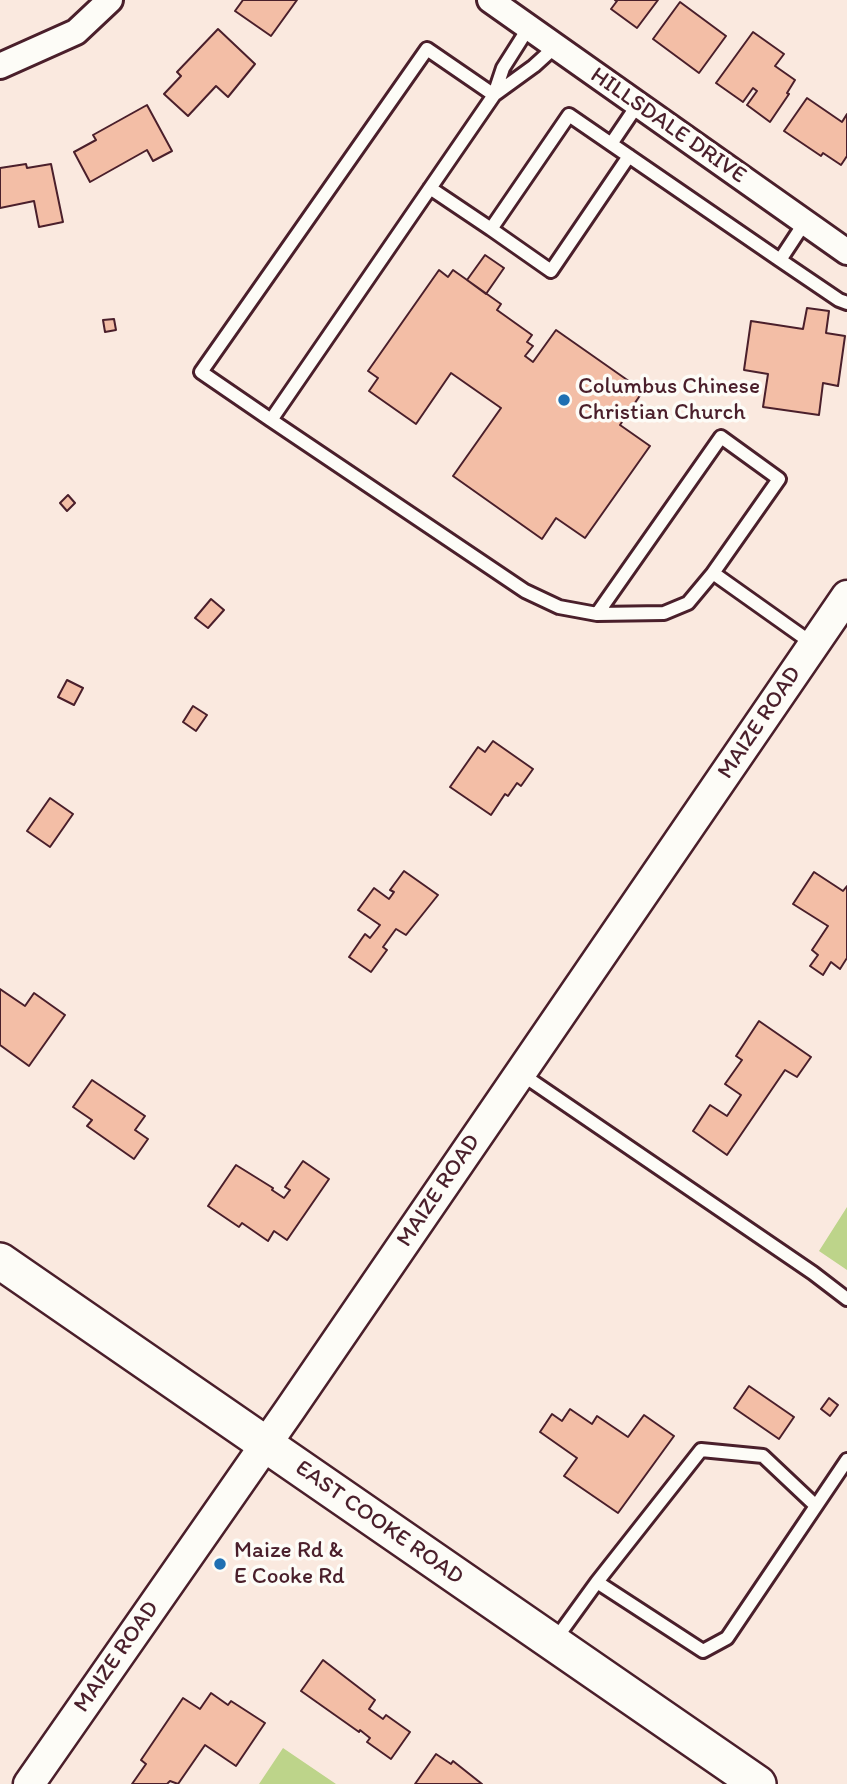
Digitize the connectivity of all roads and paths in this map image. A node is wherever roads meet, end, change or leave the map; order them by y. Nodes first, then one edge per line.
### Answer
1 (110, 0) edge
2 (490, 0) edge
3 (530, 27) junction
4 (555, 46) junction
5 (0, 66) edge
6 (494, 96) junction
7 (638, 104) junction
8 (611, 144) junction
9 (629, 156) junction
10 (430, 188) junction
11 (806, 222) junction
12 (491, 229) junction
13 (847, 251) edge
14 (780, 260) junction
15 (847, 303) edge
16 (271, 419) junction
17 (713, 573) junction
18 (847, 596) edge
19 (597, 614) junction
20 (814, 644) junction
21 (520, 1073) junction
22 (0, 1261) edge
23 (847, 1299) edge
24 (264, 1445) junction
25 (847, 1460) edge
26 (817, 1506) junction
27 (597, 1581) junction
28 (553, 1643) junction
29 (29, 1784) edge
30 (758, 1784) edge

1 - 5 street
2 - 3 street, HILLSDALE DRIVE
3 - 4 street, HILLSDALE DRIVE
3 - 6 lane
4 - 6 lane
4 - 7 street, HILLSDALE DRIVE
6 - 10 lane
6 - 16 lane
7 - 8 lane
7 - 11 street, HILLSDALE DRIVE
8 - 9 lane
8 - 12 lane
9 - 12 lane
9 - 14 lane
10 - 12 lane
10 - 16 lane
11 - 13 street, HILLSDALE DRIVE
11 - 14 lane
14 - 15 lane
16 - 19 lane
17 - 19 lane
17 - 19 lane
17 - 20 lane
18 - 20 street, MAIZE ROAD
20 - 21 street, MAIZE ROAD
21 - 23 lane
21 - 24 street, MAIZE ROAD
22 - 24 main road, EAST COOKE ROAD
24 - 28 main road, EAST COOKE ROAD
24 - 29 street, MAIZE ROAD
25 - 26 lane
26 - 27 lane
26 - 27 lane
27 - 28 lane
28 - 30 main road, EAST COOKE ROAD

